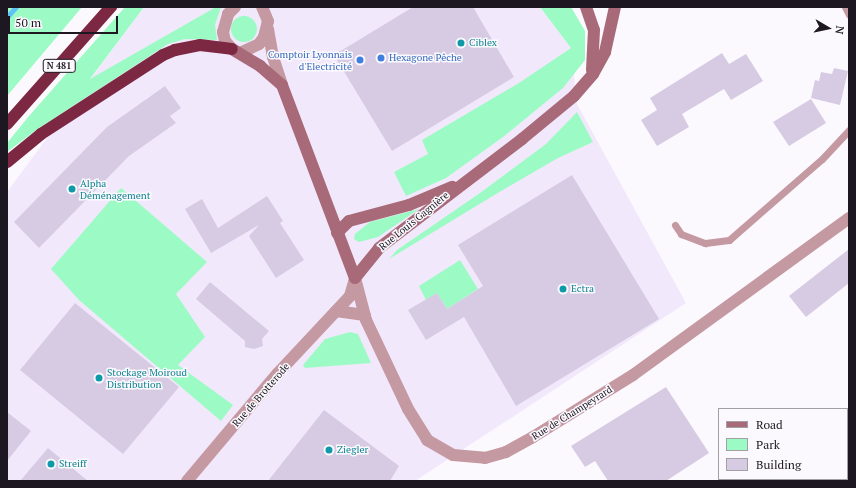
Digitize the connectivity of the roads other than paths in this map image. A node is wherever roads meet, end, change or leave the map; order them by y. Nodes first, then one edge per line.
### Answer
1 (111, 7) edge
2 (235, 7) edge
3 (262, 7) edge
4 (586, 7) edge
5 (614, 7) edge
6 (845, 7) edge
7 (849, 15) edge
8 (268, 29) junction
9 (236, 51) junction
10 (592, 73) junction
11 (282, 85) junction
12 (7, 124) edge
13 (849, 130) edge
14 (7, 162) edge
15 (459, 185) junction
16 (849, 218) edge
17 (675, 225) dead end
18 (337, 234) junction
19 (355, 278) junction
20 (336, 311) junction
21 (365, 315) junction
22 (187, 481) edge

1 - 12 highway, N 481
2 - 9 street
3 - 8 street
4 - 10 street
5 - 10 street, Rue Louis Gagnière
6 - 7 lane
8 - 9 street
8 - 11 street
9 - 11 street
9 - 14 highway
10 - 15 street, Rue Louis Gagnière
11 - 18 street
13 - 17 lane
15 - 18 street, Rue Louis Gagnière
15 - 19 street, Rue Louis Gagnière
16 - 21 street, Rue de Champeyrard
18 - 19 street
19 - 20 street, Rue de Brotterode
19 - 21 street, Rue de Champeyrard
20 - 21 street
20 - 22 street, Rue de Brotterode

